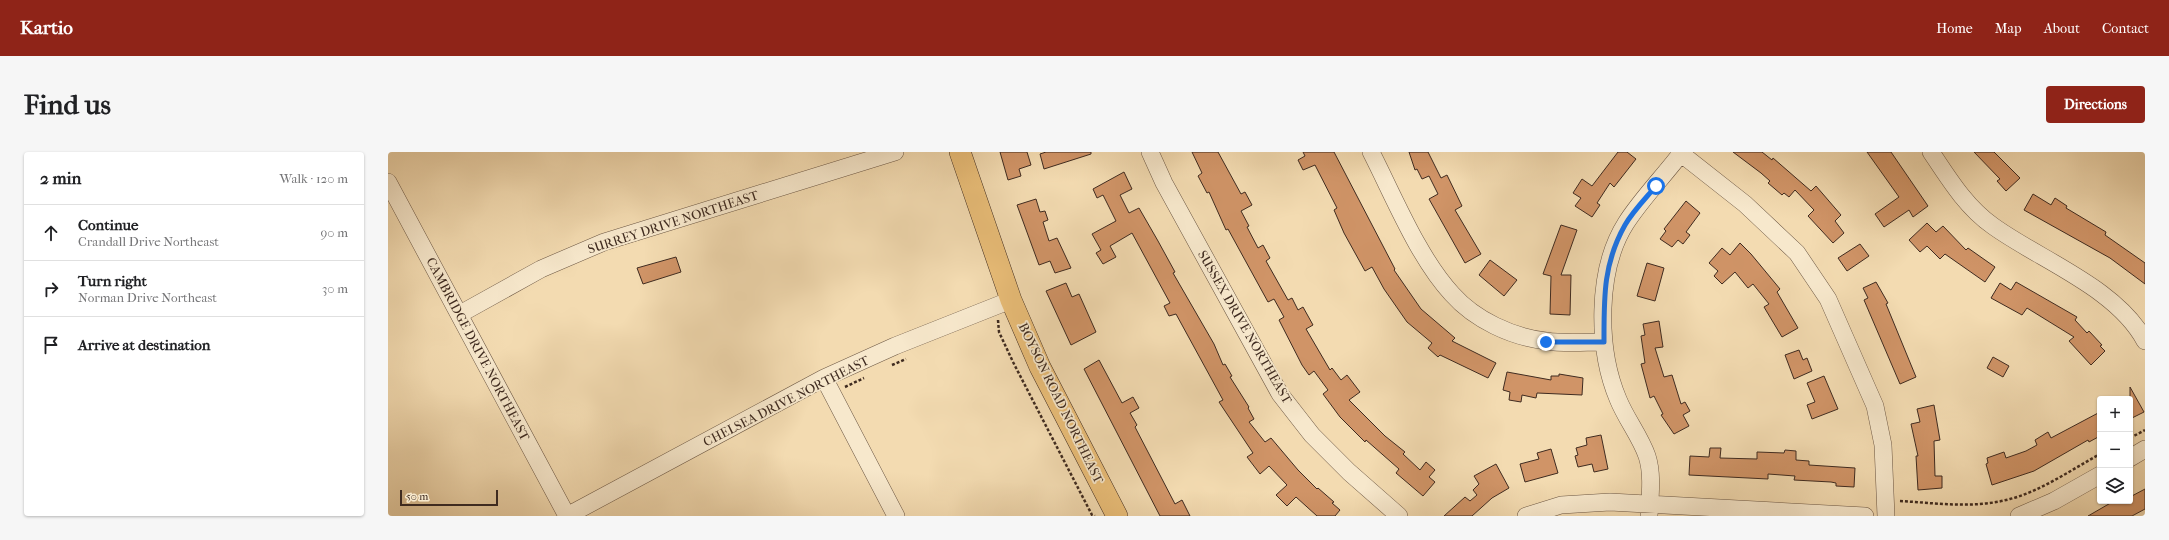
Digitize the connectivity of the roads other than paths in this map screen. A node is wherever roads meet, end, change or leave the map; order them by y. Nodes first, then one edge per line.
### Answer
1 (895, 152) edge
2 (960, 152) edge
3 (1150, 152) edge
4 (1371, 152) edge
5 (1681, 152) edge
6 (1931, 152) edge
7 (388, 182) edge
8 (1011, 300) junction
9 (460, 314) junction
10 (2145, 341) edge
11 (1604, 342) junction
12 (824, 378) junction
13 (2145, 449) edge
14 (2133, 456) edge
15 (2097, 477) edge
16 (1649, 510) edge
17 (2039, 512) edge
18 (567, 516) edge
19 (896, 516) edge
20 (1117, 516) edge
21 (1400, 516) edge
22 (1526, 516) edge
23 (1859, 516) edge
24 (1886, 516) edge
25 (2019, 516) edge

1 - 9 street, SURREY DRIVE NORTHEAST
2 - 8 main road, BOYSON ROAD NORTHEAST
3 - 21 street, SUSSEX DRIVE NORTHEAST
4 - 11 street
5 - 11 street
5 - 24 street
6 - 10 street
7 - 9 street, CAMBRIDGE DRIVE NORTHEAST
8 - 12 street, CHELSEA DRIVE NORTHEAST
8 - 20 main road, BOYSON ROAD NORTHEAST
9 - 18 street, CAMBRIDGE DRIVE NORTHEAST
11 - 16 street
12 - 18 street, CHELSEA DRIVE NORTHEAST
12 - 19 street
13 - 14 street
15 - 17 street
16 - 22 street
16 - 23 street
17 - 25 street

